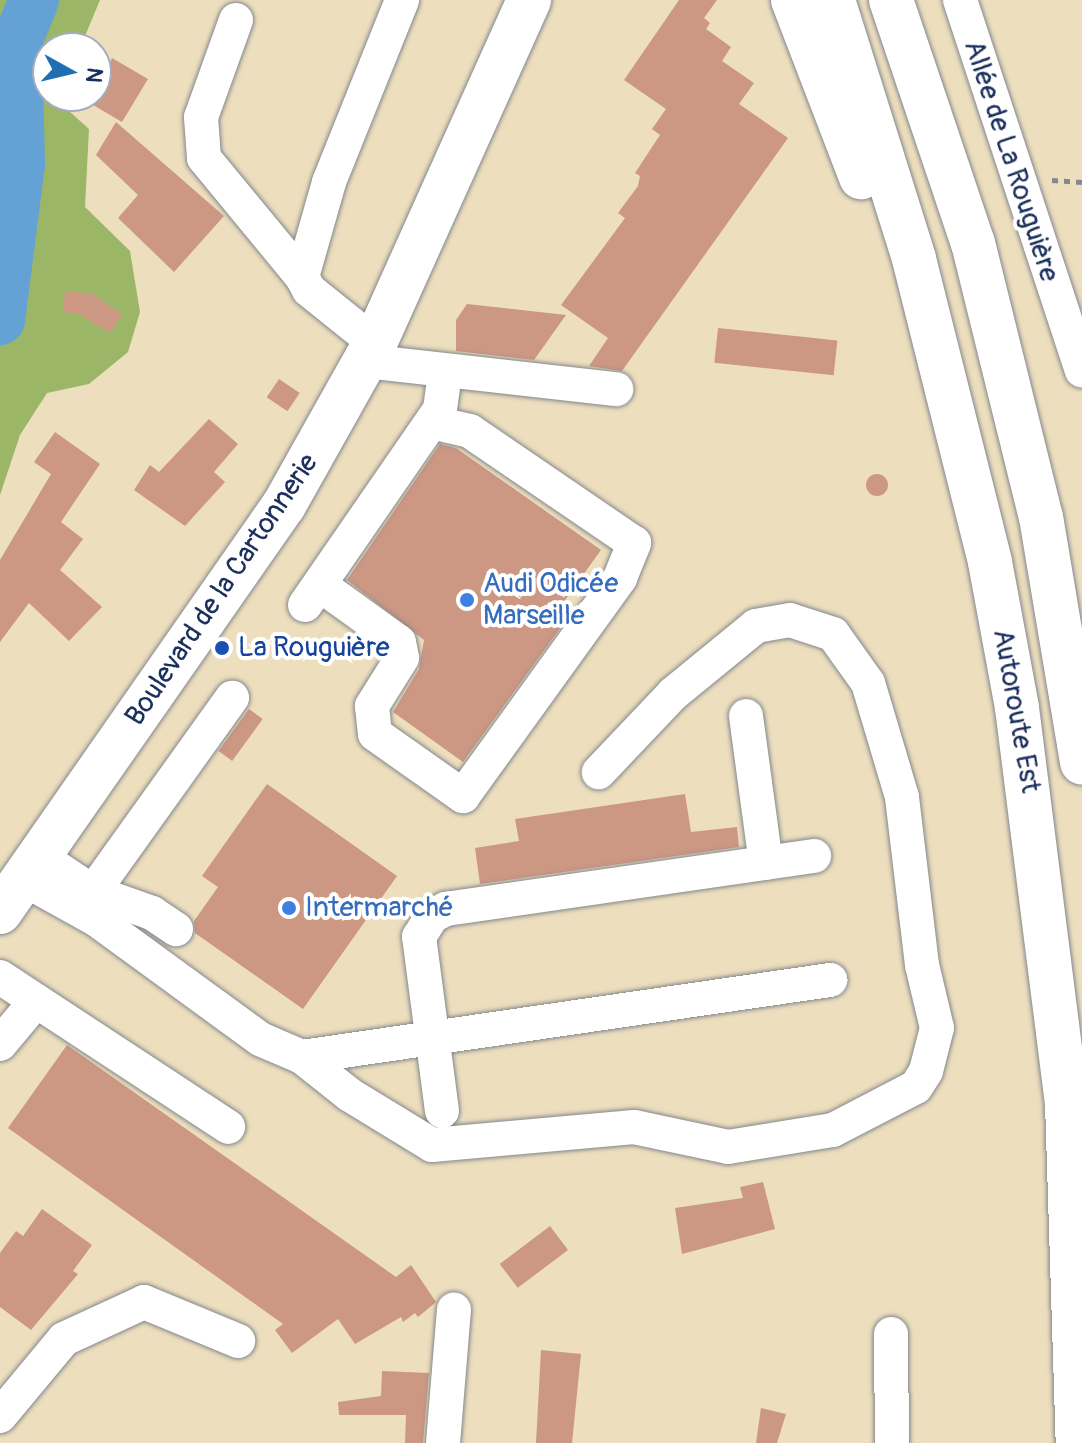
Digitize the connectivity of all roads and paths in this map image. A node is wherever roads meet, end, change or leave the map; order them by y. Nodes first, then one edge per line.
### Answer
1 (402, 0) edge
2 (529, 0) edge
3 (793, 0) edge
4 (833, 0) edge
5 (891, 0) edge
6 (961, 0) edge
7 (236, 20) dead end
8 (302, 277) junction
9 (370, 352) junction
10 (1082, 368) edge
11 (445, 372) junction
12 (616, 389) dead end
13 (952, 410) junction
14 (432, 422) junction
15 (232, 698) dead end
16 (746, 716) dead end
17 (1082, 763) edge
18 (599, 772) dead end
19 (814, 856) dead end
20 (766, 863) junction
21 (21, 882) edge
22 (95, 906) junction
23 (176, 929) dead end
24 (0, 977) edge
25 (830, 980) dead end
26 (36, 1001) junction
27 (432, 1039) junction
28 (0, 1044) edge
29 (302, 1057) junction
30 (442, 1111) dead end
31 (228, 1127) dead end
32 (454, 1309) dead end
33 (891, 1334) dead end
34 (238, 1341) dead end
35 (0, 1416) edge
36 (443, 1443) edge
37 (892, 1443) edge
38 (1078, 1443) edge

1 - 8 street
2 - 9 main road, Boulevard de la Cartonnerie
3 - 13 main road
4 - 13 main road, Autoroute Est
5 - 17 main road, Autoroute Est
6 - 10 street, Allée de La Rouguière
7 - 8 street
8 - 9 street
9 - 11 street
9 - 21 main road, Boulevard de la Cartonnerie
11 - 12 street
11 - 14 street
13 - 38 main road, Autoroute Est
14 - 14 street
15 - 22 street
16 - 20 street
18 - 29 street
19 - 20 street
20 - 27 street
21 - 22 street
22 - 23 street
22 - 29 street
24 - 26 street
25 - 27 street
26 - 28 street
26 - 31 street
27 - 29 street
27 - 30 street
32 - 36 street
33 - 37 street
34 - 35 street

